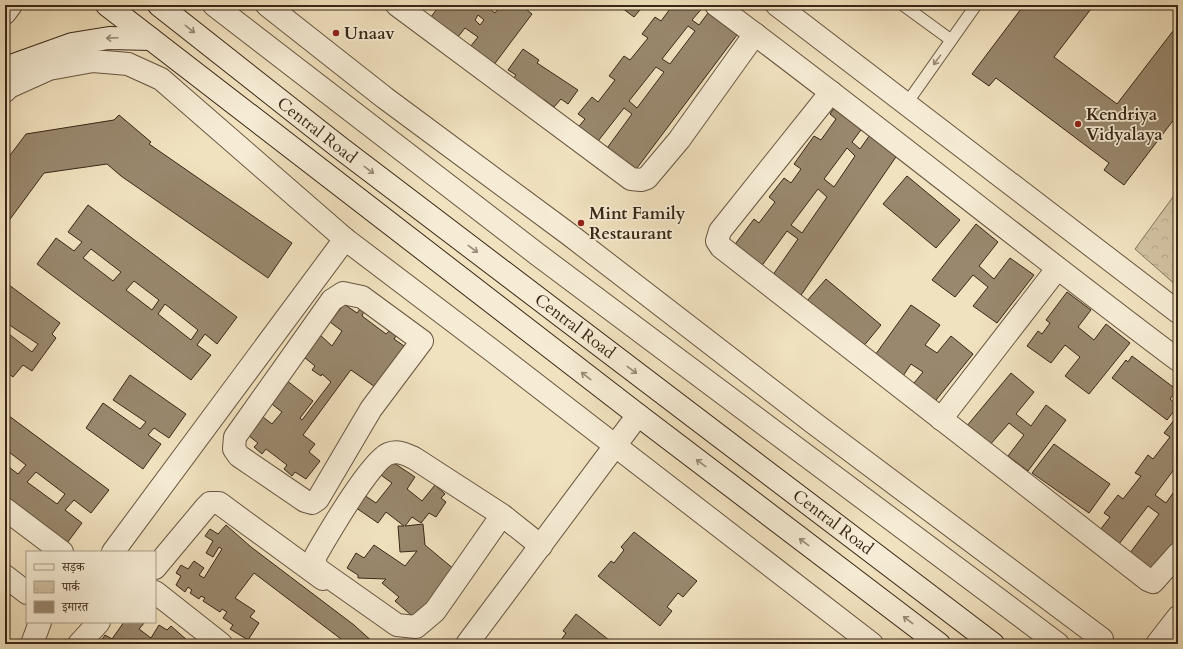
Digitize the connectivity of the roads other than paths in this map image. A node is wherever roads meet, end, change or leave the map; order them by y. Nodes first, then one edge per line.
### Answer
1 (11, 5) edge
2 (108, 5) edge
3 (159, 5) edge
4 (214, 5) edge
5 (267, 5) edge
6 (397, 5) edge
7 (716, 5) edge
8 (777, 5) edge
9 (903, 5) edge
10 (976, 5) edge
11 (5, 13) edge
12 (755, 34) junction
13 (151, 39) junction
14 (951, 40) junction
15 (5, 68) edge
16 (5, 91) edge
17 (831, 92) junction
18 (907, 103) junction
19 (345, 239) junction
20 (1057, 269) junction
21 (630, 282) junction
22 (610, 308) junction
23 (442, 312) junction
24 (1178, 312) edge
25 (422, 341) junction
26 (1178, 360) edge
27 (638, 415) junction
28 (941, 419) junction
29 (615, 445) junction
30 (5, 510) edge
31 (502, 515) junction
32 (945, 521) junction
33 (926, 545) junction
34 (541, 546) junction
35 (61, 551) edge
36 (114, 551) edge
37 (1178, 554) edge
38 (156, 567) edge
39 (5, 576) edge
40 (26, 592) edge
41 (156, 593) edge
42 (156, 609) edge
43 (1178, 617) edge
44 (40, 623) edge
45 (98, 623) edge
46 (1102, 639) dead end
47 (32, 644) edge
48 (79, 644) edge
49 (203, 644) edge
50 (221, 644) edge
51 (405, 644) edge
52 (467, 644) edge
53 (872, 644) edge
54 (939, 644) edge
55 (993, 644) edge
56 (1058, 644) edge
57 (1156, 644) edge

1 - 11 street
2 - 13 street, Central Road
3 -> 55 street, Central Road
4 - 22 street
5 - 21 street
6 - 12 street
7 - 12 street
8 - 18 street
9 - 14 lane
10 - 14 lane
12 - 17 street
13 -> 15 street
27 -> 13 street, Central Road
14 -> 18 lane
16 - 19 street
17 - 20 street
17 - 28 street
18 - 24 street
19 - 23 street
19 - 36 street
20 - 26 street
20 - 28 street
21 - 22 street
21 - 32 street
22 - 33 street
23 - 25 street
23 - 29 street
25 - 25 street
27 - 29 street
54 -> 27 street, Central Road
28 - 37 street
29 - 34 street
29 - 53 street
30 - 35 street
31 - 31 street
31 - 34 street
32 - 33 street
32 - 46 street
33 - 56 street
34 - 52 street
38 - 51 street
39 - 40 street
41 - 50 street
42 - 49 street
43 - 57 street
44 - 47 street
45 - 48 street

